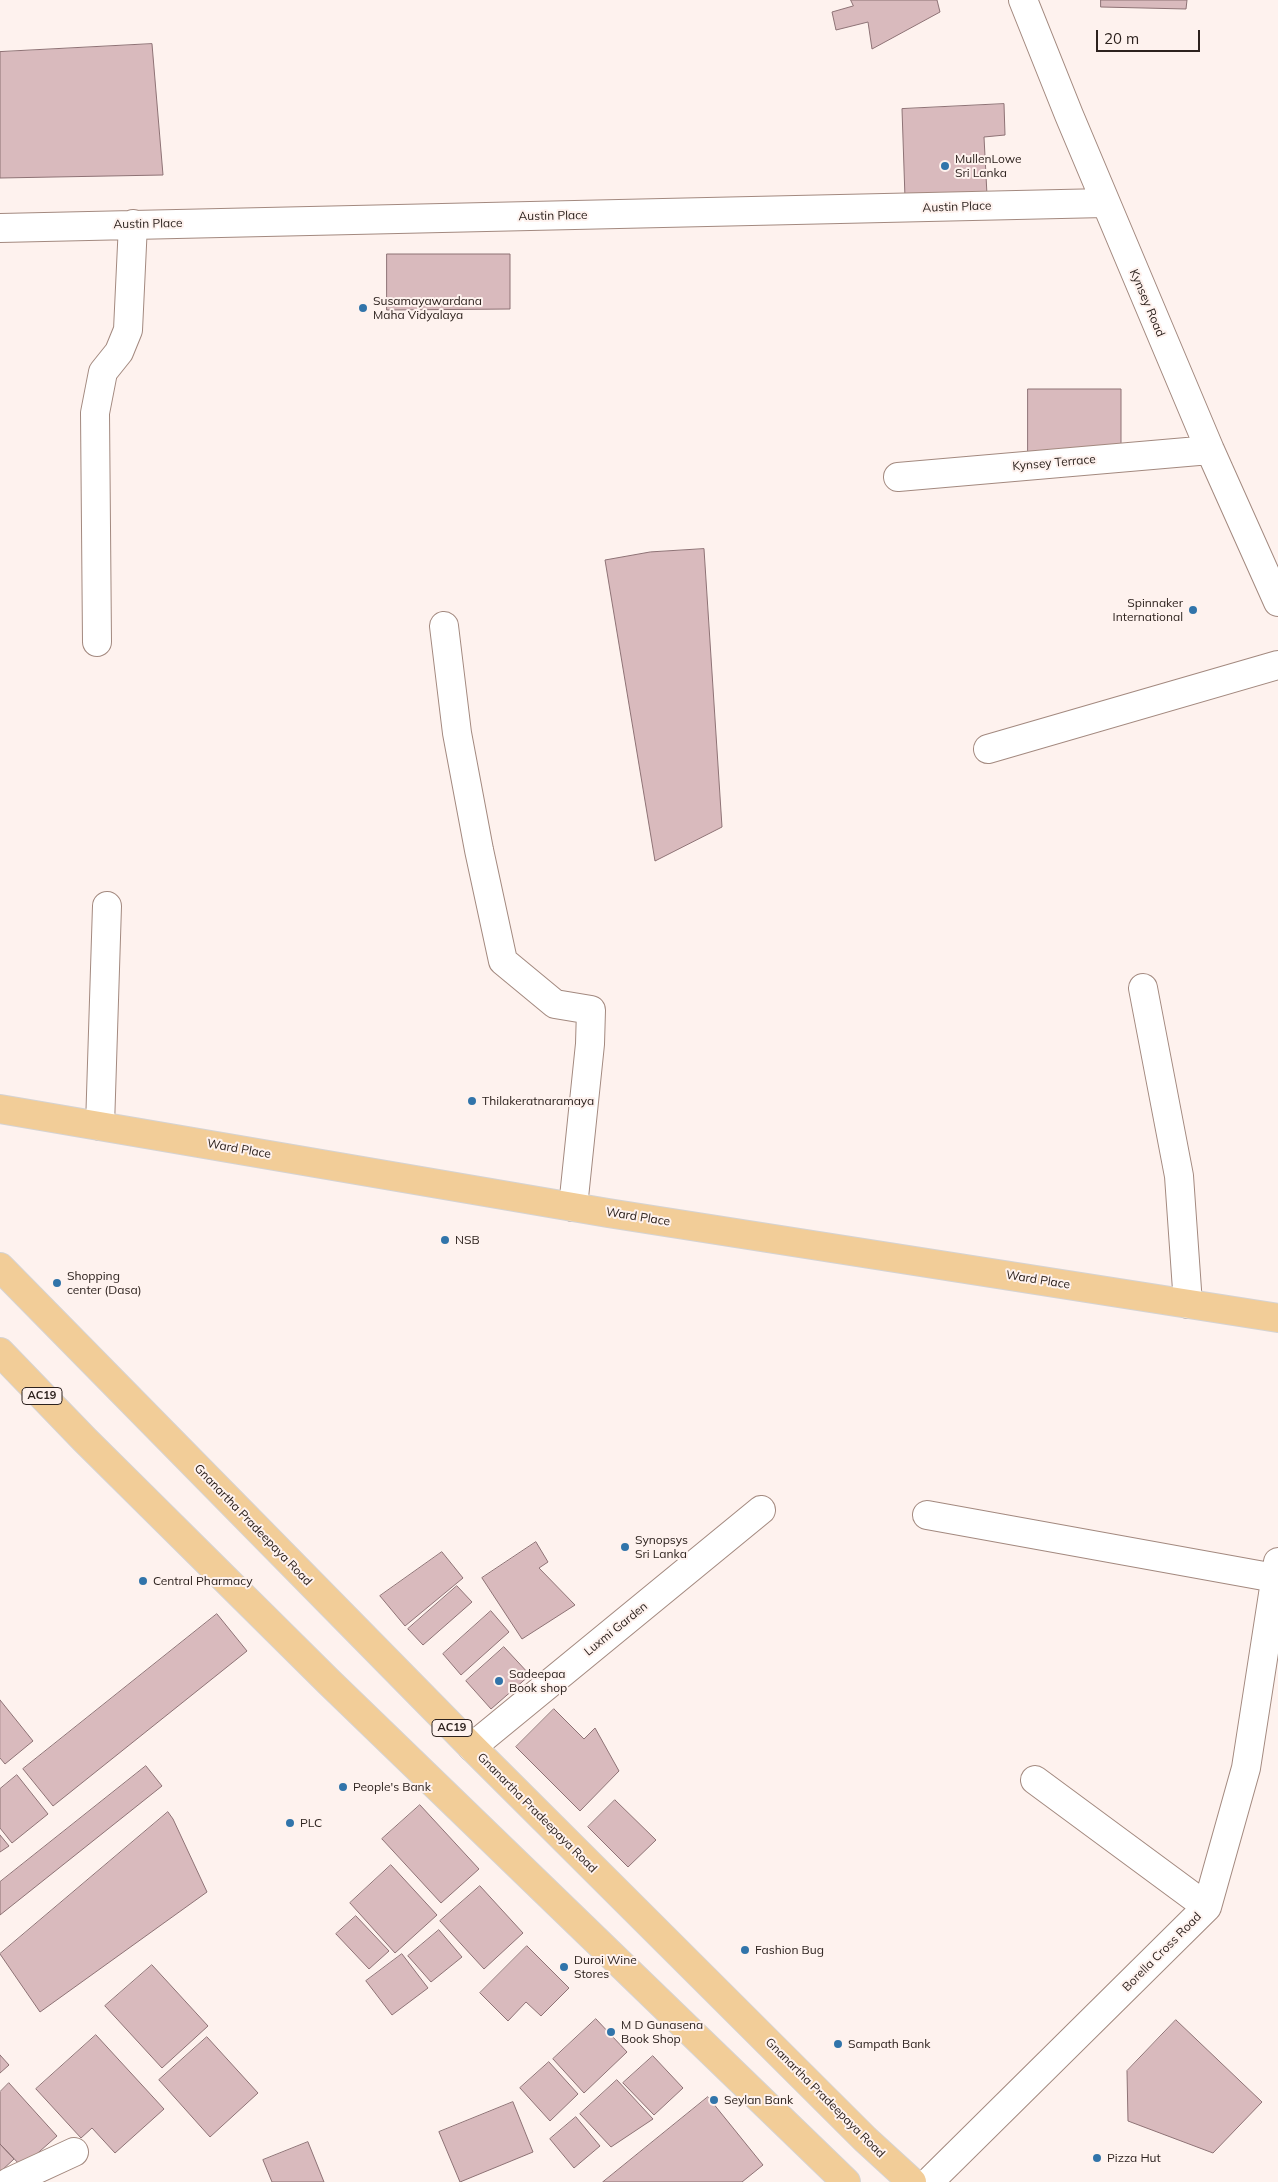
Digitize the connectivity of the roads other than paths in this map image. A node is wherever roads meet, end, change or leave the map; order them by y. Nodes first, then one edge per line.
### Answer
1 (1023, 0) edge
2 (1105, 203) junction
3 (133, 224) junction
4 (0, 228) edge
5 (1210, 450) junction
6 (898, 477) dead end
7 (1276, 592) edge
8 (444, 626) dead end
9 (97, 642) dead end
10 (1278, 665) edge
11 (988, 749) dead end
12 (107, 906) dead end
13 (1144, 988) dead end
14 (0, 1109) edge
15 (100, 1126) junction
16 (573, 1207) junction
17 (0, 1267) edge
18 (1188, 1304) junction
19 (1278, 1318) edge
20 (0, 1352) edge
21 (761, 1510) dead end
22 (927, 1516) dead end
23 (1277, 1570) edge
24 (472, 1747) junction
25 (1034, 1780) dead end
26 (1207, 1907) junction
27 (74, 2152) dead end
28 (8, 2182) edge
29 (846, 2182) edge
30 (912, 2182) edge
31 (929, 2182) edge

1 - 2 street, Kynsey Road
2 - 3 street, Austin Place
2 - 5 street, Kynsey Road
3 - 4 street, Austin Place
3 - 9 street
5 - 6 street, Kynsey Terrace
5 - 7 street, Kynsey Road
8 - 16 street
10 - 11 street
12 - 15 street
13 - 18 street
14 - 15 main road, Ward Place
15 - 16 main road, Ward Place
16 - 18 main road, Ward Place
17 - 24 main road, Gnanartha Pradeepaya Road / AC19
18 - 19 main road, Ward Place
20 - 29 main road, AC19
21 - 24 street, Luxmi Garden
22 - 23 street
23 - 26 street, Borella Cross Road
24 - 30 main road, Gnanartha Pradeepaya Road / AC19
25 - 26 street
26 - 31 street, Borella Cross Road
27 - 28 street

